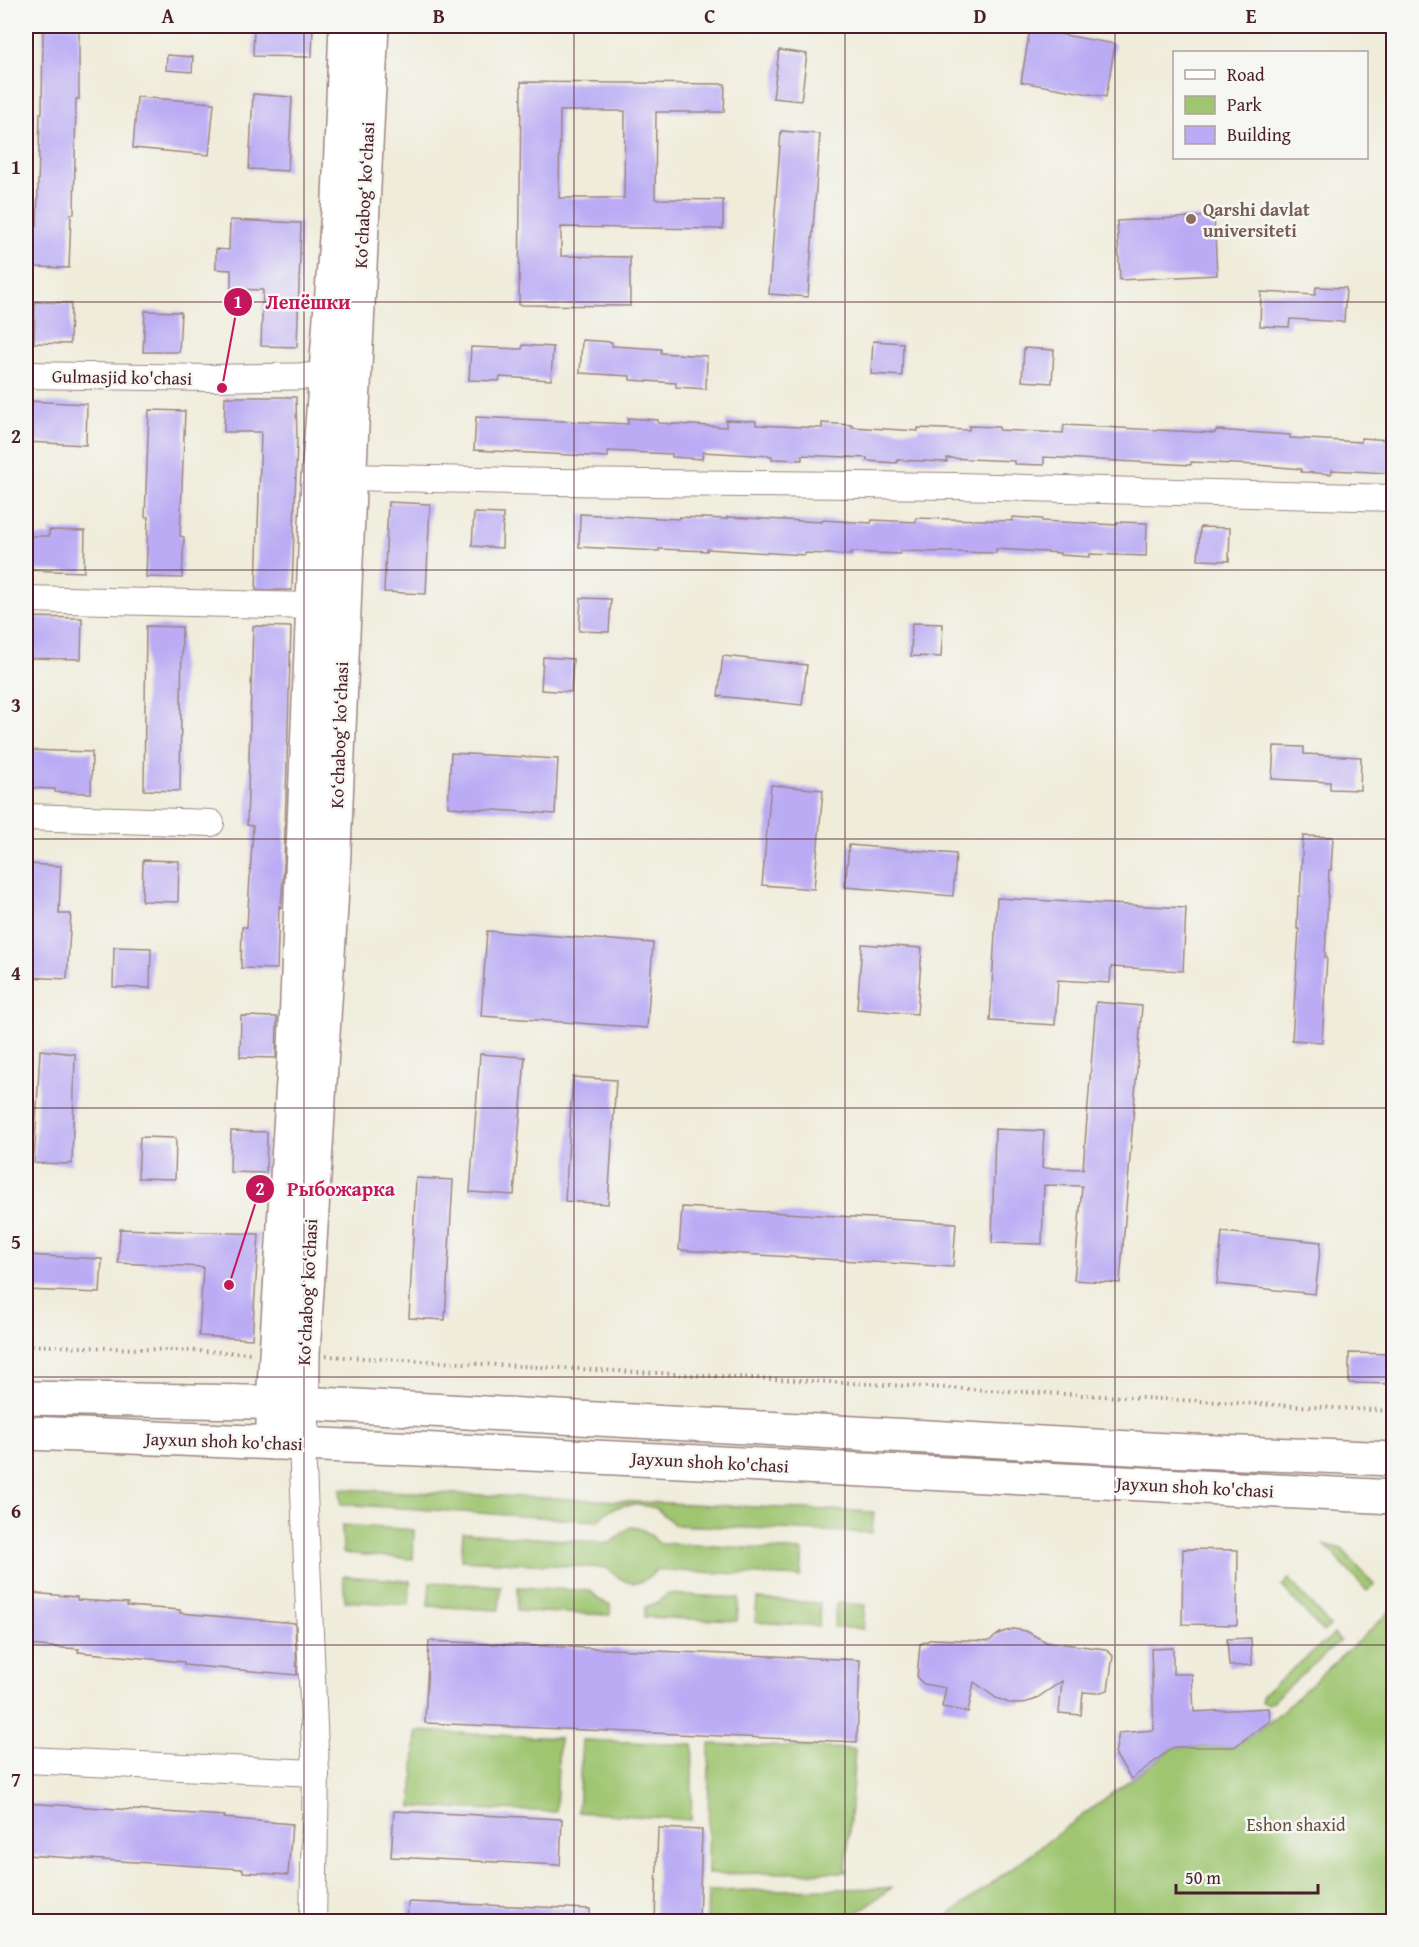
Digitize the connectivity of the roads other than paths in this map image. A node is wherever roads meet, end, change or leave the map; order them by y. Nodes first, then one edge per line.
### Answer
1 (346, 26) edge
2 (372, 26) edge
3 (26, 375) edge
4 (326, 376) junction
5 (339, 469) junction
6 (1394, 498) edge
7 (26, 599) edge
8 (313, 606) junction
9 (26, 817) edge
10 (211, 823) dead end
11 (318, 873) junction
12 (26, 1398) edge
13 (287, 1403) junction
14 (646, 1422) junction
15 (26, 1433) edge
16 (288, 1443) junction
17 (1208, 1452) junction
18 (1394, 1459) edge
19 (645, 1460) junction
20 (1204, 1487) junction
21 (1394, 1497) edge
22 (26, 1760) edge
23 (316, 1773) junction
24 (313, 1922) edge

1 - 4 main road, Ko‘chabog‘ ko‘chasi
2 - 5 main road, Ko‘chabog‘ ko‘chasi
3 - 4 street, Gulmasjid ko'chasi
4 - 5 main road, Ko‘chabog‘ ko‘chasi
5 - 6 street
5 - 8 main road, Ko‘chabog‘ ko‘chasi
5 - 11 main road, Ko‘chabog‘ ko‘chasi
7 - 8 street
8 - 11 main road, Ko‘chabog‘ ko‘chasi
9 - 10 street
11 - 13 main road, Ko‘chabog‘ ko‘chasi
12 - 13 main road, Jayxun shoh ko'chasi
13 - 14 main road, Jayxun shoh ko'chasi
13 - 16 main road, Ko‘chabog‘ ko‘chasi
14 - 17 main road, Jayxun shoh ko'chasi
14 - 19 main road
15 - 16 main road, Jayxun shoh ko'chasi
16 - 19 main road, Jayxun shoh ko'chasi
16 - 23 street
17 - 18 main road, Jayxun shoh ko'chasi
17 - 20 main road
19 - 20 main road, Jayxun shoh ko'chasi
20 - 21 main road, Jayxun shoh ko'chasi
22 - 23 street
23 - 24 street

